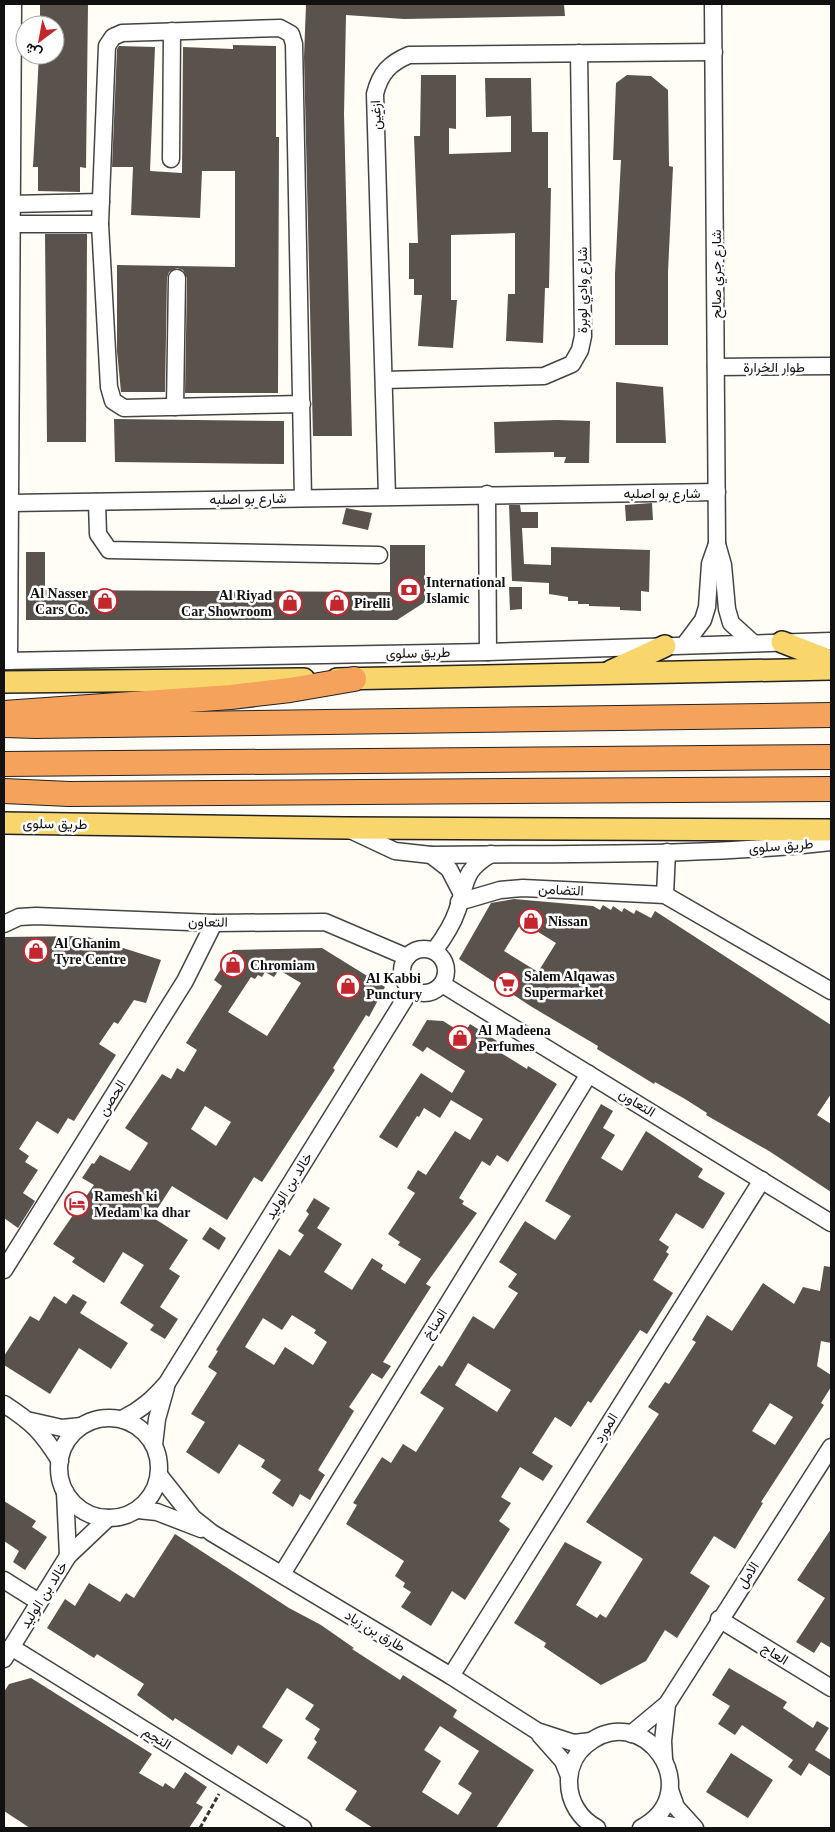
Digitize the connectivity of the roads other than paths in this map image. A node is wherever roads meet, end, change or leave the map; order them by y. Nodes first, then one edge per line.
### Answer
1 (13, 4) edge
2 (713, 4) edge
3 (172, 31) junction
4 (579, 52) junction
5 (714, 52) junction
6 (171, 159) dead end
7 (101, 202) junction
8 (12, 204) junction
9 (12, 224) junction
10 (100, 224) junction
11 (177, 278) dead end
12 (831, 366) edge
13 (716, 367) junction
14 (384, 380) junction
15 (302, 404) junction
16 (175, 407) junction
17 (717, 492) junction
18 (487, 494) junction
19 (387, 496) junction
20 (303, 498) junction
21 (97, 502) junction
22 (10, 504) junction
23 (717, 544) junction
24 (379, 555) dead end
25 (831, 641) edge
26 (782, 642) junction
27 (754, 643) junction
28 (675, 645) junction
29 (488, 652) junction
30 (6, 661) edge
31 (831, 661) edge
32 (831, 670) edge
33 (605, 674) junction
34 (354, 679) junction
35 (4, 682) edge
36 (4, 713) edge
37 (831, 715) edge
38 (4, 725) edge
39 (831, 757) edge
40 (4, 764) edge
41 (831, 789) edge
42 (4, 791) edge
43 (4, 823) edge
44 (346, 828) junction
45 (831, 830) edge
46 (831, 842) edge
47 (668, 852) junction
48 (491, 854) junction
49 (431, 855) junction
50 (665, 895) junction
51 (460, 897) junction
52 (214, 923) junction
53 (4, 924) edge
54 (434, 951) junction
55 (407, 957) junction
56 (828, 983) edge
57 (442, 984) junction
58 (411, 989) junction
59 (589, 1074) junction
60 (762, 1180) junction
61 (831, 1223) edge
62 (4, 1270) edge
63 (167, 1383) junction
64 (4, 1404) edge
65 (122, 1419) junction
66 (31, 1421) junction
67 (81, 1426) junction
68 (154, 1445) junction
69 (831, 1450) edge
70 (60, 1461) junction
71 (159, 1475) junction
72 (65, 1492) junction
73 (138, 1510) junction
74 (108, 1518) junction
75 (212, 1533) junction
76 (68, 1556) junction
77 (282, 1574) junction
78 (4, 1580) edge
79 (39, 1602) junction
80 (719, 1619) junction
81 (7, 1653) edge
82 (451, 1676) junction
83 (831, 1688) edge
84 (666, 1704) junction
85 (536, 1731) junction
86 (631, 1734) junction
87 (591, 1741) junction
88 (664, 1759) junction
89 (569, 1776) junction
90 (670, 1790) junction
91 (574, 1806) junction
92 (645, 1827) edge
93 (303, 1828) edge
94 (575, 1828) edge
95 (598, 1828) edge
96 (685, 1828) edge
97 (695, 1828) edge

1 - 8 street
2 - 5 street, شارع جري صالح
3 - 6 street
3 - 7 street
3 - 15 street
4 - 5 street, ازغين
4 - 14 street, شارع وادي لوبرة
4 - 14 street, ازغين
5 - 13 street, شارع جري صالح
7 - 8 street
7 - 10 street
8 - 9 street
9 - 10 street
9 - 22 street
10 - 16 street
11 - 16 street
12 - 13 street, طوار الخرارة
13 - 17 street, شارع جري صالح
14 - 19 street, ازغين
15 - 16 street
15 - 20 street
17 - 18 street, شارع بو اصلبه
17 - 23 street, شارع جري صالح
18 - 19 street, شارع بو اصلبه
18 - 29 street
19 - 20 street, شارع بو اصلبه
20 - 21 street, شارع بو اصلبه
21 - 22 street, شارع بو اصلبه
21 - 24 street
22 - 30 street
23 - 27 street, شارع جري صالح
23 - 28 street, شارع جري صالح
25 - 26 street, طريق سلوى
26 - 27 street, طريق سلوى
26 - 31 main road
27 - 28 street, طريق سلوى
28 - 29 street, طريق سلوى
28 - 33 main road
29 - 30 street, طريق سلوى
32 - 33 main road, طريق سلوى
33 - 34 main road, طريق سلوى
34 - 35 main road, طريق سلوى
34 - 36 highway
37 - 38 highway
39 - 40 highway
41 - 42 highway
43 - 44 main road, طريق سلوى
44 - 45 main road, طريق سلوى
44 - 49 street, طريق سلوى
46 - 47 street, طريق سلوى
47 - 48 street, طريق سلوى
47 - 50 street
48 - 49 street, طريق سلوى
48 - 51 street
49 - 51 street
50 - 51 street, التضامن
50 - 56 street, التضامن
51 - 54 street
52 - 53 street, التعاون
52 - 55 street, التعاون
52 - 62 street, الحصن
54 - 55 street
54 - 57 street
55 - 58 street
57 - 58 street
57 - 59 street, التعاون
58 - 63 street, خالد بن الوليد
59 - 60 street, التعاون
59 - 77 street, المناخ
60 - 61 street, التعاون
60 - 82 street, المورد
63 - 65 street, خالد بن الوليد
63 - 68 street, خالد بن الوليد
64 - 66 street
65 - 67 street
65 - 68 street
66 - 67 street
66 - 70 street
67 - 70 street
68 - 71 street
69 - 80 street, الامل
70 - 72 street
71 - 73 street
71 - 75 street, طارق بن زياد
72 - 74 street
72 - 76 street, خالد بن الوليد
73 - 74 street
73 - 75 street, طارق بن زياد
74 - 76 street, خالد بن الوليد
75 - 77 street, طارق بن زياد
76 - 79 street, خالد بن الوليد
77 - 82 street, طارق بن زياد
78 - 79 street
79 - 81 street, خالد بن الوليد
80 - 83 street, العاج
80 - 84 street, الامل
81 - 93 street, النجم
82 - 85 street, طارق بن زياد
84 - 86 street, الامل
84 - 88 street, الامل
85 - 87 street, طارق بن زياد
85 - 89 street, طارق بن زياد
86 - 87 street
86 - 88 street
87 - 89 street
88 - 90 street, الامل
89 - 91 street
90 - 92 street
90 - 97 street
91 - 94 street
91 - 95 street
92 - 96 street

